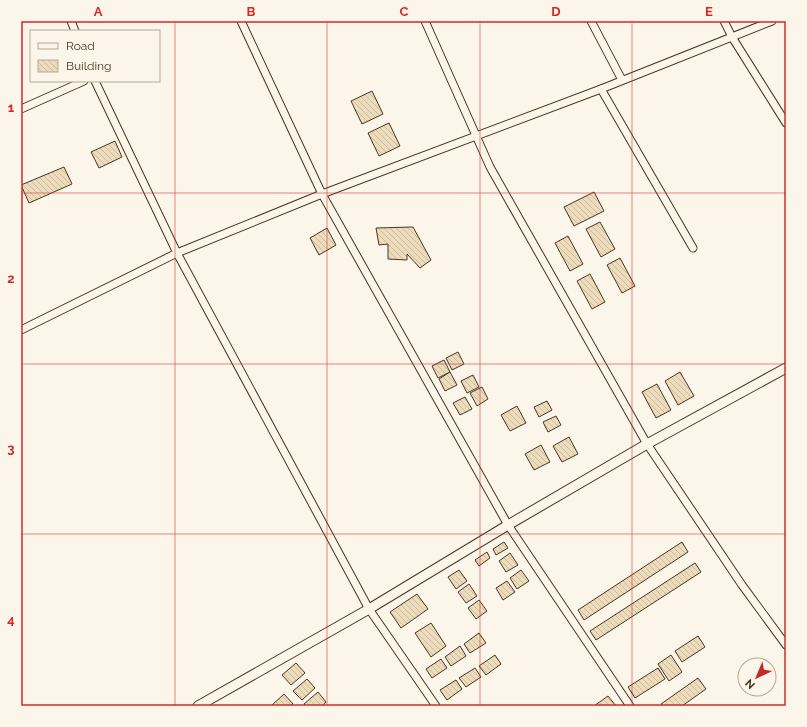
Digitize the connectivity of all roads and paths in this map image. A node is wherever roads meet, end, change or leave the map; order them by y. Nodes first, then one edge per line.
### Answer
1 (240, 21) edge
2 (425, 21) edge
3 (591, 21) edge
4 (724, 21) edge
5 (772, 21) edge
6 (732, 37) junction
7 (622, 80) junction
8 (82, 82) edge
9 (95, 82) edge
10 (600, 89) junction
11 (21, 109) edge
12 (786, 123) edge
13 (476, 137) junction
14 (322, 194) junction
15 (693, 248) dead end
16 (177, 253) junction
17 (21, 330) edge
18 (786, 368) edge
19 (647, 444) junction
20 (508, 525) junction
21 (369, 609) junction
22 (786, 645) edge
23 (198, 706) edge
24 (436, 706) edge
25 (630, 706) edge

1 - 14 street
2 - 13 street
3 - 7 street
4 - 6 street
5 - 6 street
6 - 7 street
6 - 12 street
7 - 10 street
8 - 11 street
9 - 16 street
10 - 13 street
10 - 15 street
13 - 14 street
13 - 19 street
14 - 16 street
14 - 20 street
16 - 17 street
16 - 21 street
18 - 19 street
19 - 20 street
19 - 22 street
20 - 21 street
20 - 25 street
21 - 23 street
21 - 24 street

